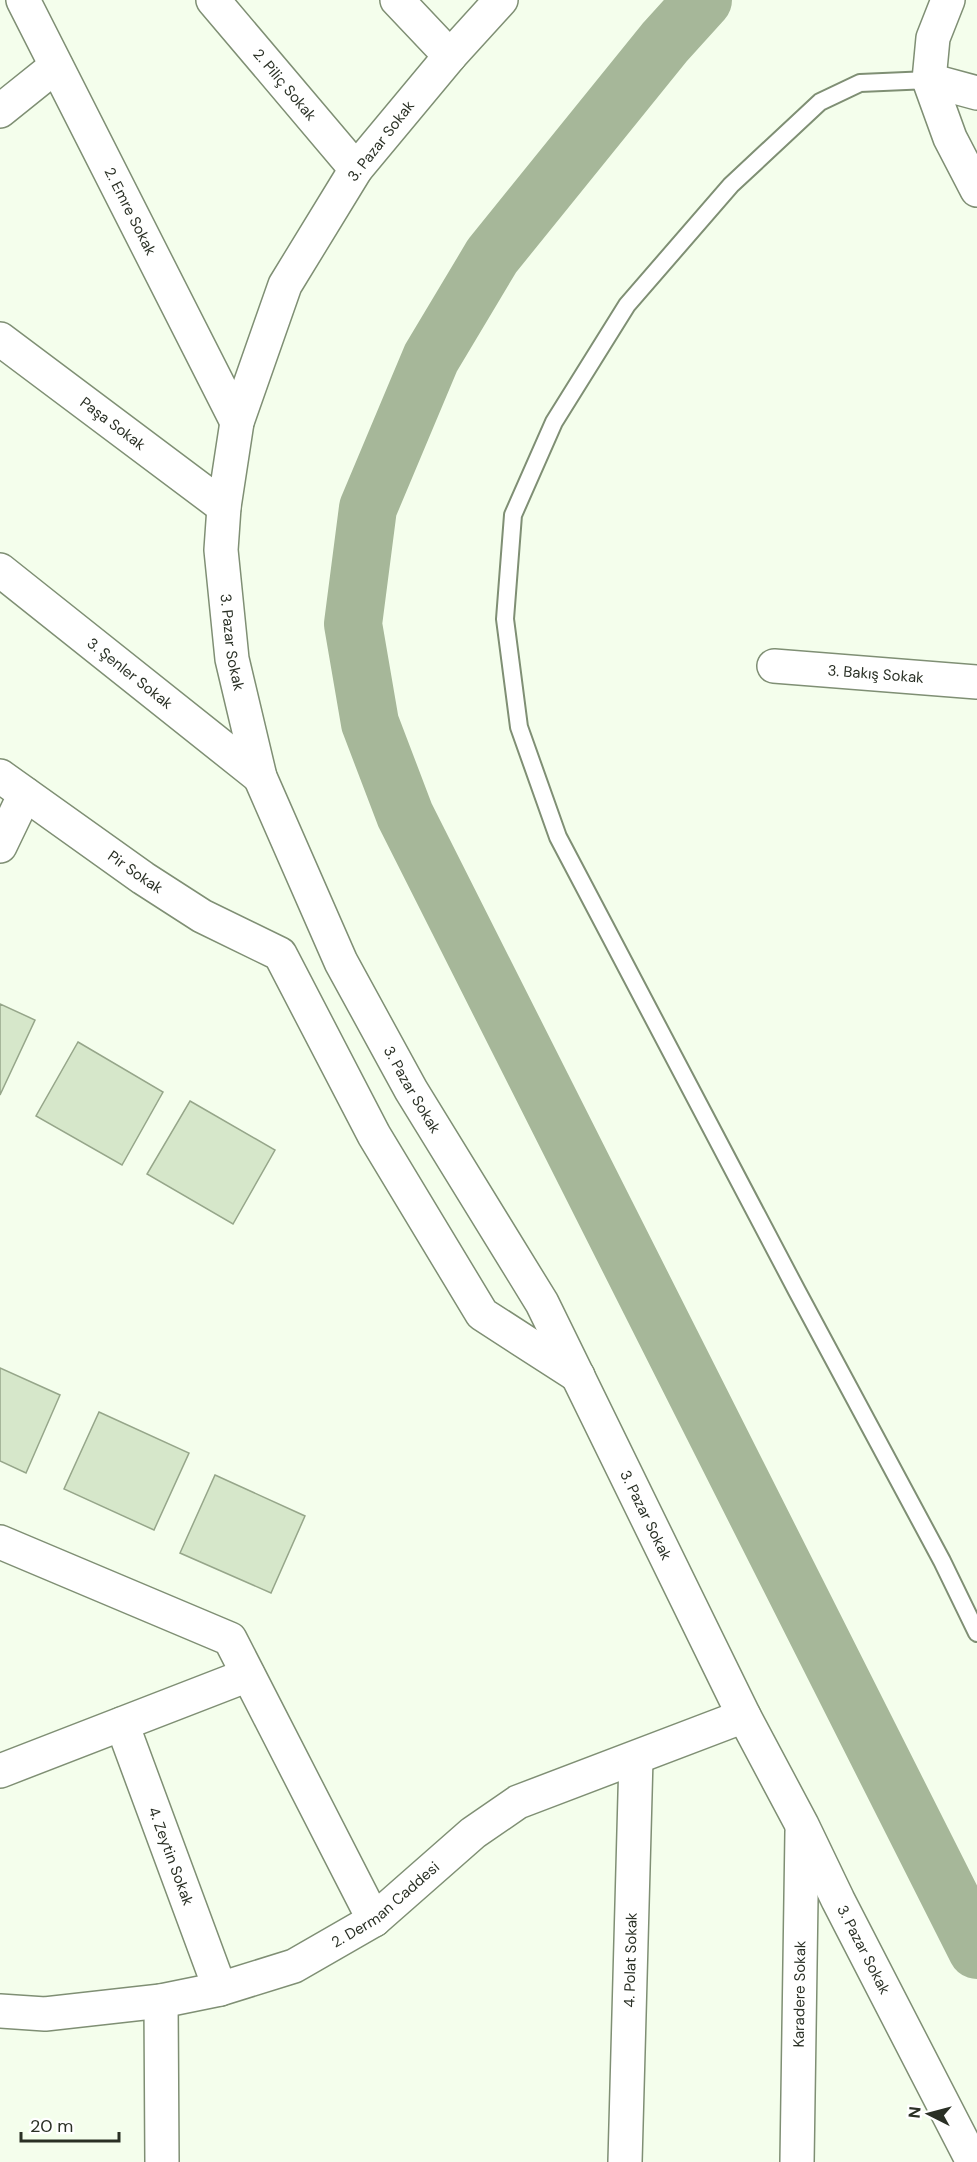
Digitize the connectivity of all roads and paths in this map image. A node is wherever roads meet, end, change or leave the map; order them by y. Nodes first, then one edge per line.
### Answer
1 (23, 0) edge
2 (213, 0) edge
3 (397, 0) edge
4 (501, 0) edge
5 (948, 0) edge
6 (450, 56) junction
7 (56, 66) junction
8 (929, 80) junction
9 (977, 93) edge
10 (0, 111) edge
11 (356, 169) junction
12 (977, 190) edge
13 (0, 339) edge
14 (237, 422) junction
15 (224, 507) junction
16 (0, 570) edge
17 (774, 666) dead end
18 (977, 682) edge
19 (260, 777) junction
20 (12, 785) edge
21 (0, 846) edge
22 (579, 1377) junction
23 (0, 1542) edge
24 (977, 1633) edge
25 (248, 1675) junction
26 (744, 1716) junction
27 (122, 1724) junction
28 (636, 1758) junction
29 (0, 1771) edge
30 (802, 1825) junction
31 (374, 1920) junction
32 (220, 1989) junction
33 (161, 2001) junction
34 (0, 2011) edge
35 (162, 2162) edge
36 (625, 2162) edge
37 (797, 2162) edge
38 (974, 2162) edge

1 - 7 street, 2. Emre Sokak
2 - 11 street, 2. Piliç Sokak
3 - 6 street
4 - 6 street, 3. Pazar Sokak
5 - 8 street
6 - 11 street, 3. Pazar Sokak
7 - 10 street
7 - 14 street, 2. Emre Sokak
8 - 9 street
8 - 12 street
8 - 24 lane
11 - 14 street, 3. Pazar Sokak
13 - 15 street, Paşa Sokak
14 - 15 street, 3. Pazar Sokak
15 - 19 street, 3. Pazar Sokak
16 - 19 street, 3. Şenler Sokak
17 - 18 street, 3. Bakış Sokak
19 - 22 street, 3. Pazar Sokak
20 - 21 street
20 - 22 street, Pir Sokak
22 - 26 street, 3. Pazar Sokak
23 - 25 street
25 - 27 street
25 - 31 street
26 - 28 street, 2. Derman Caddesi
26 - 30 street, 3. Pazar Sokak
27 - 29 street
27 - 32 street, 4. Zeytin Sokak
28 - 31 street, 2. Derman Caddesi
28 - 36 street, 4. Polat Sokak
30 - 37 street, Karadere Sokak
30 - 38 street, 3. Pazar Sokak
31 - 32 street, 2. Derman Caddesi
32 - 33 street, 2. Derman Caddesi
33 - 34 street, 2. Derman Caddesi
33 - 35 street

